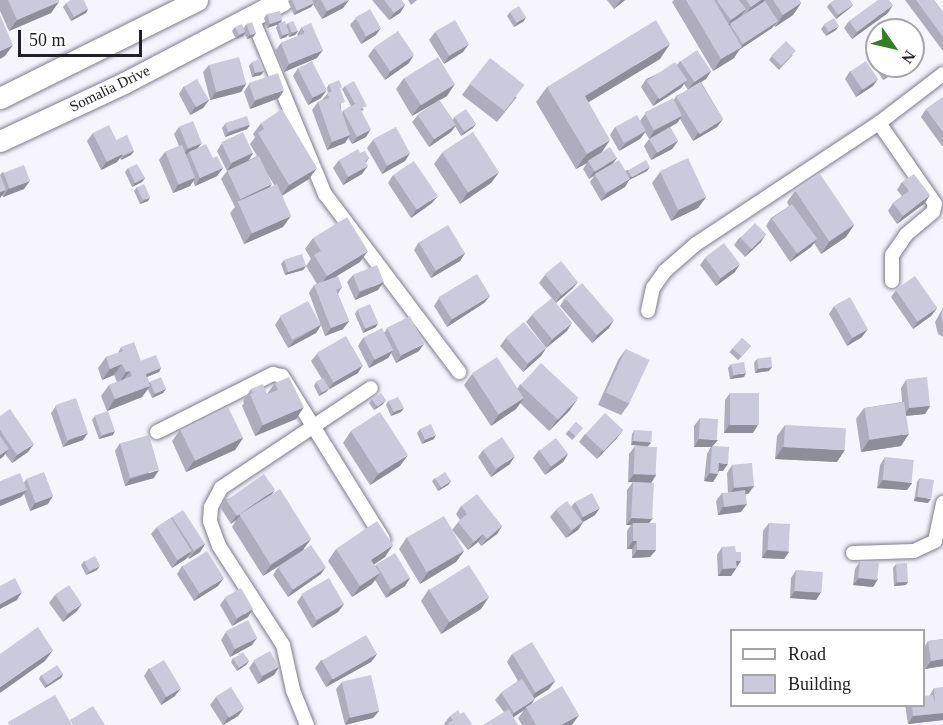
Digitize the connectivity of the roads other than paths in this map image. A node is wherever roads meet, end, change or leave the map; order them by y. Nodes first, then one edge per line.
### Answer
1 (197, 0) edge
2 (283, 0) edge
3 (252, 18) junction
4 (943, 74) edge
5 (0, 98) edge
6 (879, 123) junction
7 (0, 141) edge
8 (892, 281) dead end
9 (648, 311) dead end
10 (459, 372) dead end
11 (371, 388) dead end
12 (313, 426) junction
13 (157, 432) dead end
14 (943, 503) edge
15 (388, 546) edge
16 (853, 553) dead end
17 (307, 725) edge

1 - 5 main road
2 - 3 main road, Somalia Drive
3 - 7 main road, Somalia Drive
3 - 10 street
4 - 6 street
6 - 8 street
6 - 9 street
11 - 12 street
12 - 13 street
12 - 15 street
12 - 17 street
14 - 16 street

